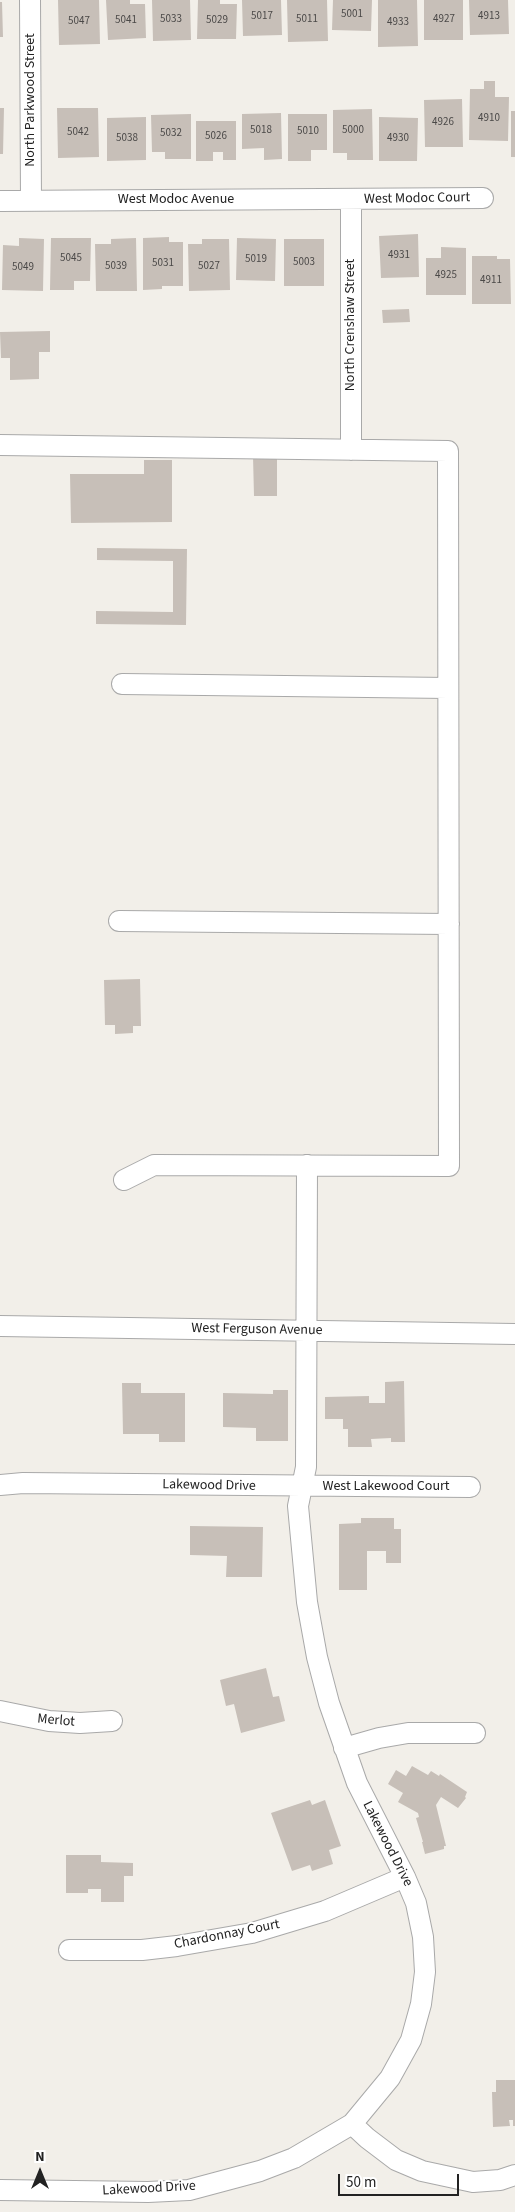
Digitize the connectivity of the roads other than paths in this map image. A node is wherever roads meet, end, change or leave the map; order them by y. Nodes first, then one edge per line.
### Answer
1 (30, 0) edge
2 (483, 198) dead end
3 (351, 200) junction
4 (0, 201) edge
5 (31, 201) junction
6 (0, 445) edge
7 (351, 450) junction
8 (122, 684) dead end
9 (448, 688) junction
10 (119, 921) dead end
11 (448, 924) junction
12 (307, 1165) junction
13 (124, 1180) dead end
14 (0, 1326) edge
15 (307, 1331) junction
16 (515, 1334) edge
17 (0, 1485) edge
18 (302, 1487) junction
19 (470, 1487) dead end
20 (0, 1712) edge
21 (112, 1721) dead end
22 (475, 1733) dead end
23 (344, 1748) junction
24 (406, 1877) junction
25 (69, 1950) dead end
26 (352, 2124) junction
27 (515, 2175) edge
28 (0, 2190) edge

1 - 5 street, North Parkwood Street
2 - 3 street, West Modoc Court
3 - 5 street, West Modoc Avenue
3 - 7 street, North Crenshaw Street
4 - 5 street, West Modoc Avenue
6 - 7 street
7 - 9 street
8 - 9 street
9 - 11 street
10 - 11 street
11 - 12 street
12 - 13 street
12 - 15 street
14 - 15 street, West Ferguson Avenue
15 - 16 street, West Ferguson Avenue
15 - 18 street
17 - 18 street, Lakewood Drive
18 - 19 street, West Lakewood Court
18 - 23 street, Lakewood Drive
20 - 21 street, Merlot
22 - 23 street
23 - 24 street, Lakewood Drive
24 - 25 street, Chardonnay Court
24 - 26 street, Lakewood Drive
26 - 27 street
26 - 28 street, Lakewood Drive

